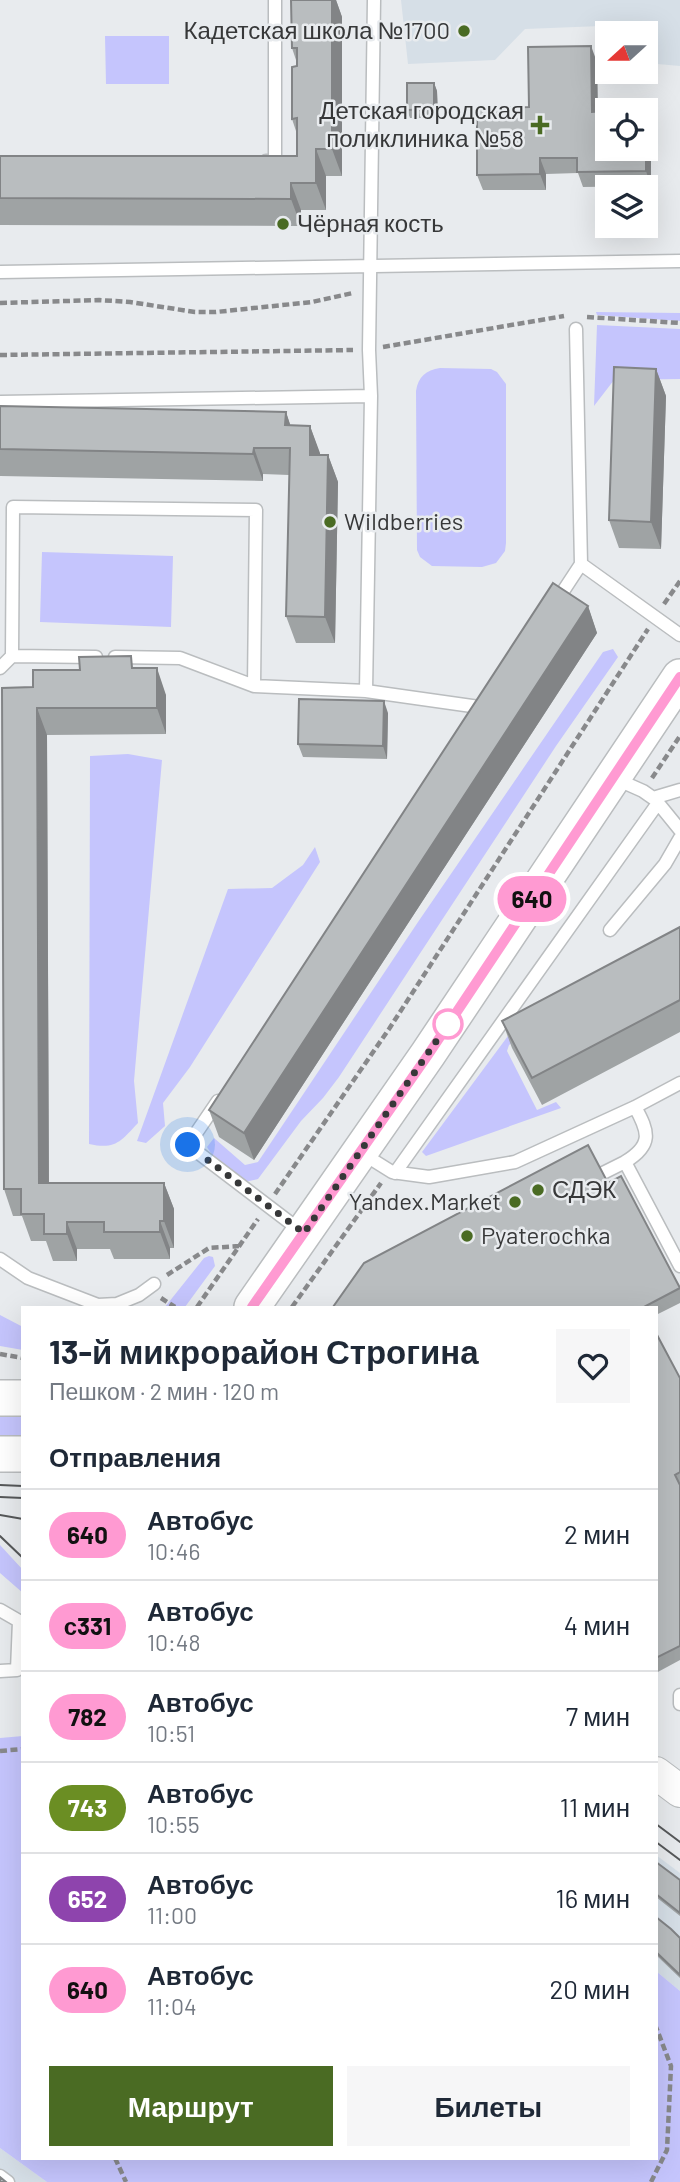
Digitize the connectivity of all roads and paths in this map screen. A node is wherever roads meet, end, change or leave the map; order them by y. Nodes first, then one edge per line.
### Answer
1 (275, 0) edge
2 (374, 0) edge
3 (248, 161) edge
4 (680, 261) edge
5 (371, 264) junction
6 (0, 272) edge
7 (371, 286) junction
8 (0, 303) edge
9 (569, 315) dead end
10 (583, 316) dead end
11 (680, 323) edge
12 (576, 329) dead end
13 (369, 350) junction
14 (0, 355) edge
15 (371, 396) junction
16 (0, 402) edge
17 (580, 564) junction
18 (680, 582) edge
19 (551, 609) edge
20 (655, 617) junction
21 (680, 635) edge
22 (12, 656) junction
23 (0, 668) edge
24 (680, 677) edge
25 (254, 686) junction
26 (366, 691) junction
27 (478, 720) edge
28 (613, 778) junction
29 (680, 790) edge
30 (656, 800) junction
31 (680, 830) edge
32 (680, 838) edge
33 (610, 930) dead end
34 (680, 1083) edge
35 (227, 1088) edge
36 (635, 1107) junction
37 (360, 1152) junction
38 (625, 1161) junction
39 (395, 1173) junction
40 (601, 1174) edge
41 (381, 1183) dead end
42 (267, 1206) junction
43 (304, 1233) junction
44 (239, 1247) junction
45 (0, 1259) edge
46 (680, 1266) edge
47 (155, 1284) joint
48 (165, 1300) dead end
49 (174, 1306) edge
50 (198, 1306) edge
51 (252, 1306) edge
52 (293, 1306) edge
53 (0, 1354) edge
54 (21, 1358) edge
55 (0, 1398) edge
56 (21, 1398) edge
57 (0, 1454) edge
58 (21, 1454) edge
59 (0, 1610) edge
60 (0, 1671) edge
61 (680, 1696) edge
62 (680, 1704) edge
63 (21, 1749) edge
64 (0, 1751) edge
65 (658, 1774) edge
66 (680, 1791) edge
67 (658, 2032) edge
68 (116, 2160) edge
69 (0, 2176) edge
70 (8, 2182) edge
71 (126, 2182) edge
72 (651, 2182) edge

1 - 3 lane
2 - 5 lane
4 - 5 lane
5 - 6 lane
5 - 7 lane
7 - 8 path
7 - 13 lane
9 - 13 path
10 - 11 path
12 - 17 lane
13 - 14 path
13 - 15 lane
15 - 16 lane
15 - 26 lane
17 - 19 lane
17 - 20 lane
18 - 20 path
20 - 21 lane
20 - 42 path
22 - 23 lane
22 - 25 lane
22 - 25 lane
24 - 28 main road
25 - 26 lane
26 - 27 lane
28 - 30 lane
28 - 37 main road
29 - 30 lane
30 - 31 lane
30 - 39 lane
32 - 33 lane
34 - 36 lane
35 - 42 lane
36 - 38 lane
36 - 39 lane
37 - 39 lane
37 - 43 main road
38 - 40 lane
38 - 46 lane
41 - 52 path
42 - 43 lane
42 - 44 path
43 - 51 main road
44 - 47 path
44 - 50 path
45 - 47 lane
48 - 49 path
53 - 54 path
55 - 56 main road
57 - 58 main road
59 - 60 lane
61 - 62 lane
63 - 64 path
65 - 66 street
67 - 72 path
68 - 71 path
69 - 70 lane

